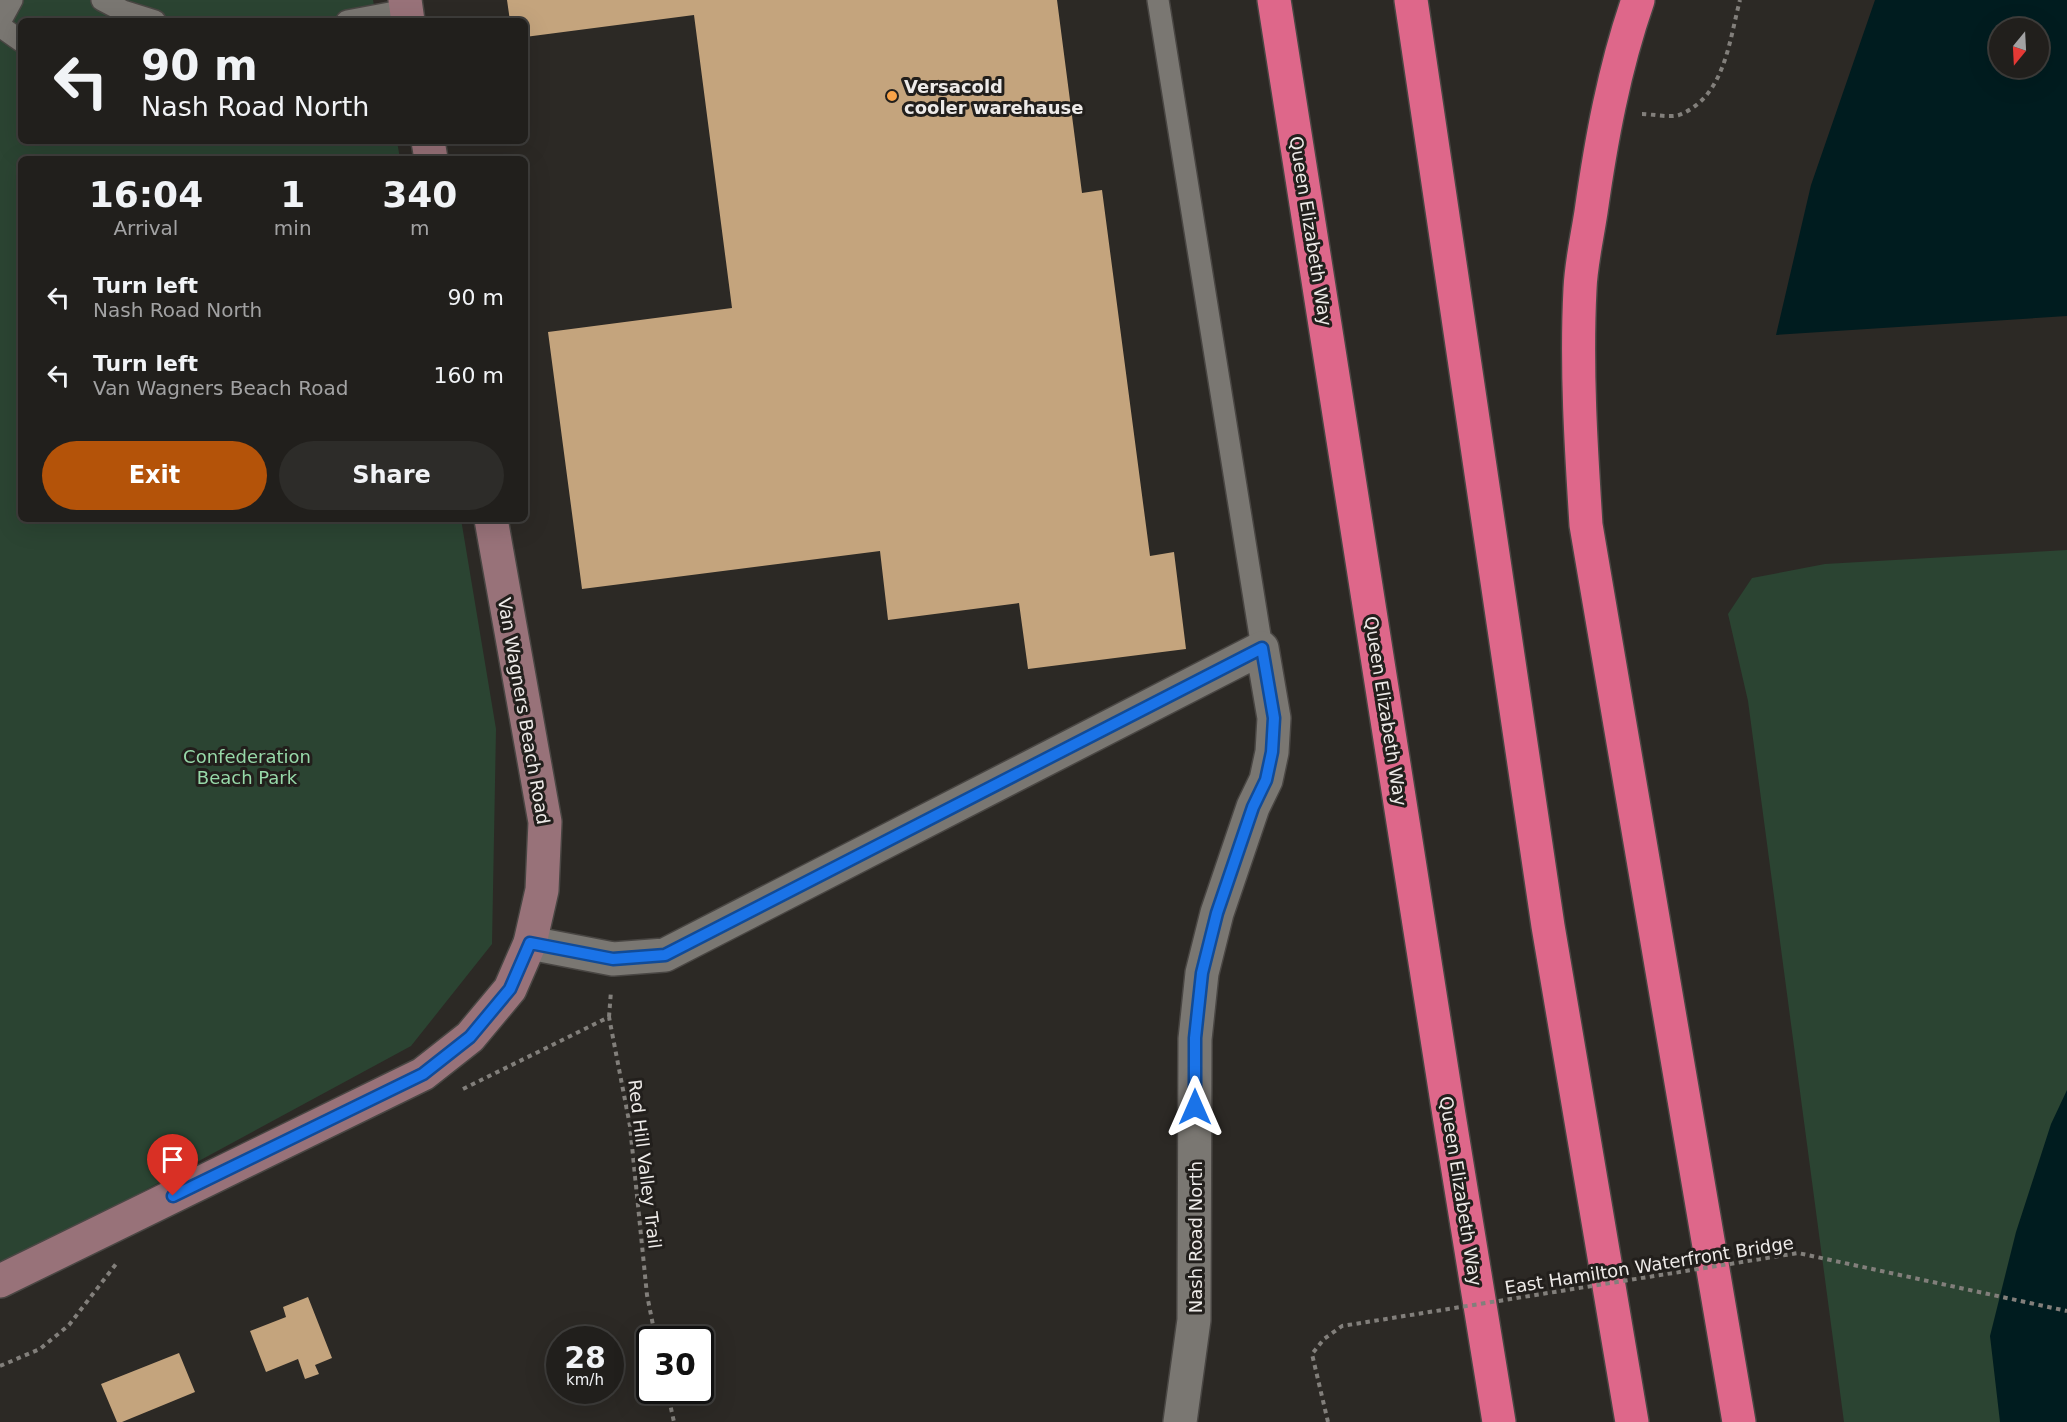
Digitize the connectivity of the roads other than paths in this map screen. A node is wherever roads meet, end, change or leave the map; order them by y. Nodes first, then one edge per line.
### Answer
1 (12, 0) edge
2 (102, 0) edge
3 (1158, 0) edge
4 (1274, 0) edge
5 (1411, 0) edge
6 (1638, 0) edge
7 (406, 10) edge
8 (145, 18) edge
9 (363, 18) edge
10 (0, 24) edge
11 (18, 39) edge
12 (492, 522) edge
13 (1262, 648) junction
14 (530, 943) junction
15 (0, 1281) edge
16 (1180, 1422) edge
17 (1499, 1422) edge
18 (1632, 1422) edge
19 (1739, 1422) edge

1 - 10 lane
2 - 8 lane
3 - 13 lane
4 - 17 highway, Queen Elizabeth Way
5 - 18 highway
6 - 19 highway
7 - 9 lane
10 - 11 lane
12 - 14 street, Van Wagners Beach Road
13 - 14 street
13 - 16 street, Nash Road North
14 - 15 street, Van Wagners Beach Road

